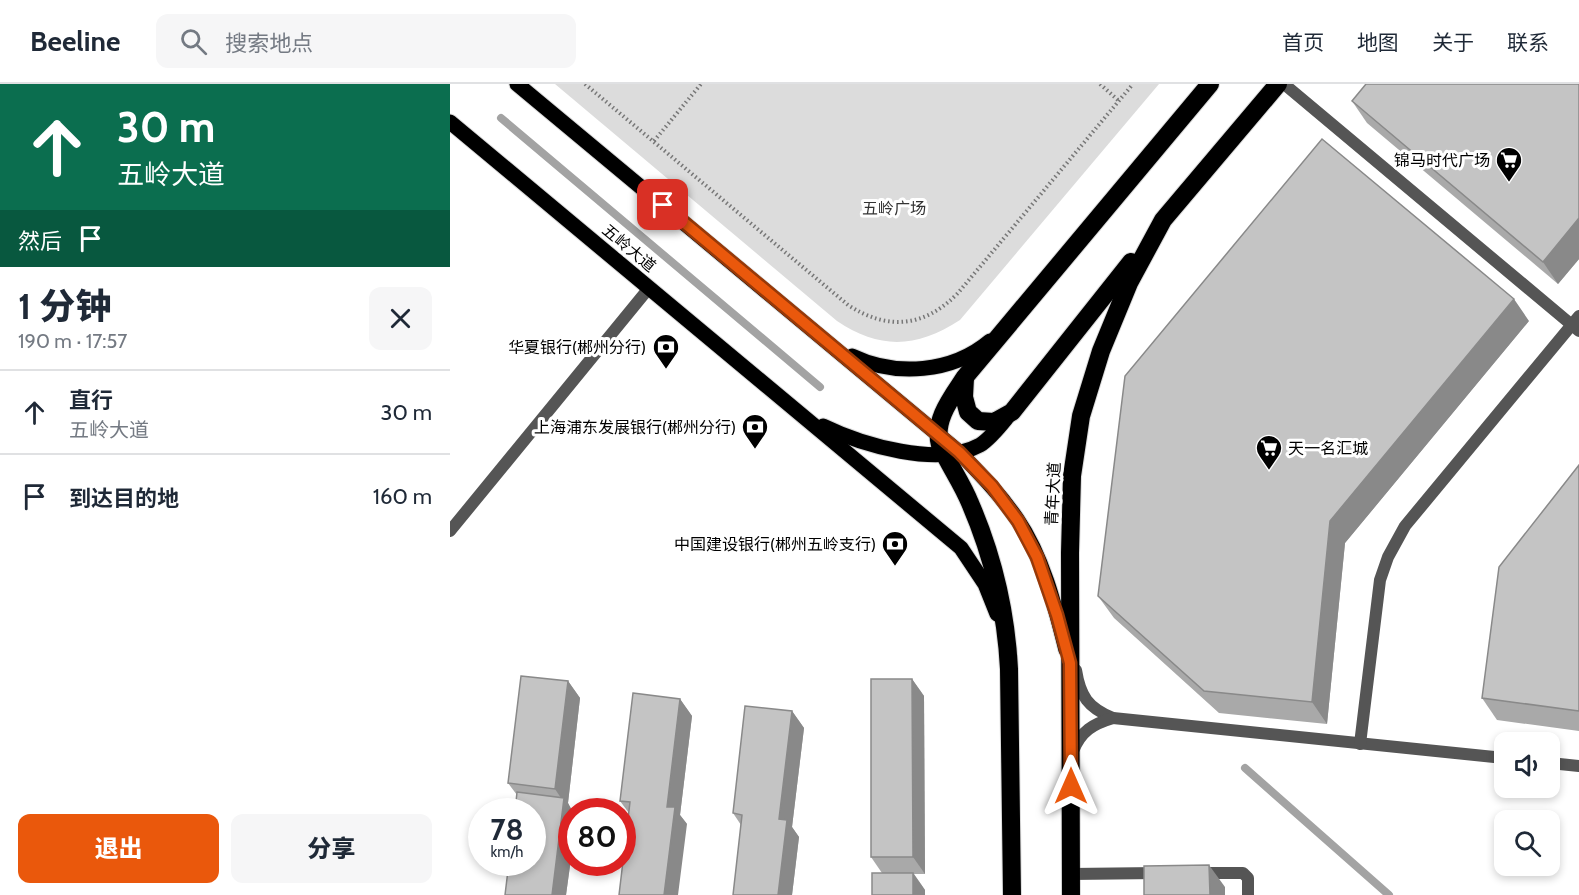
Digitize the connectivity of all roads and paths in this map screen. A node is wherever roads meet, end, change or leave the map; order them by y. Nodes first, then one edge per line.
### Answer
1 (517, 84) edge
2 (585, 84) edge
3 (701, 84) edge
4 (1100, 84) edge
5 (1133, 84) edge
6 (1210, 84) edge
7 (1278, 84) edge
8 (1284, 84) edge
9 (1119, 101) junction
10 (450, 122) edge
11 (654, 141) junction
12 (1164, 220) junction
13 (649, 288) junction
14 (1016, 316) junction
15 (1577, 324) edge
16 (826, 340) junction
17 (965, 376) junction
18 (786, 402) junction
19 (1012, 412) junction
20 (938, 435) junction
21 (952, 454) junction
22 (450, 531) edge
23 (1070, 627) junction
24 (1070, 663) junction
25 (1009, 669) junction
26 (1113, 718) junction
27 (1360, 744) junction
28 (1494, 757) edge
29 (1070, 764) junction
30 (1560, 764) edge
31 (1579, 766) edge
32 (1071, 874) junction
33 (1012, 895) edge
34 (1071, 895) edge
35 (1248, 895) edge

1 - 16 main road
2 - 11 path
3 - 11 path
4 - 9 path
5 - 9 path
6 - 14 highway
7 - 12 highway, 青年大道
8 - 15 street
9 - 11 path
10 - 13 main road, 五岭大道
12 - 19 highway, 青年大道
12 - 23 highway, 青年大道
13 - 18 main road, 五岭大道
13 - 22 street
14 - 16 main road
14 - 17 highway
15 - 27 street
16 - 20 main road
17 - 19 highway
17 - 20 highway
18 - 21 main road, 五岭大道
18 - 25 main road, 五岭大道
19 - 21 main road
20 - 21 highway
21 - 24 main road
21 - 25 highway
23 - 24 highway, 青年大道
23 - 26 street
24 - 29 highway, 青年大道
25 - 33 highway
26 - 27 street
26 - 29 street
27 - 28 street
29 - 32 highway, 青年大道
30 - 31 street
32 - 34 highway, 青年大道
32 - 35 street

